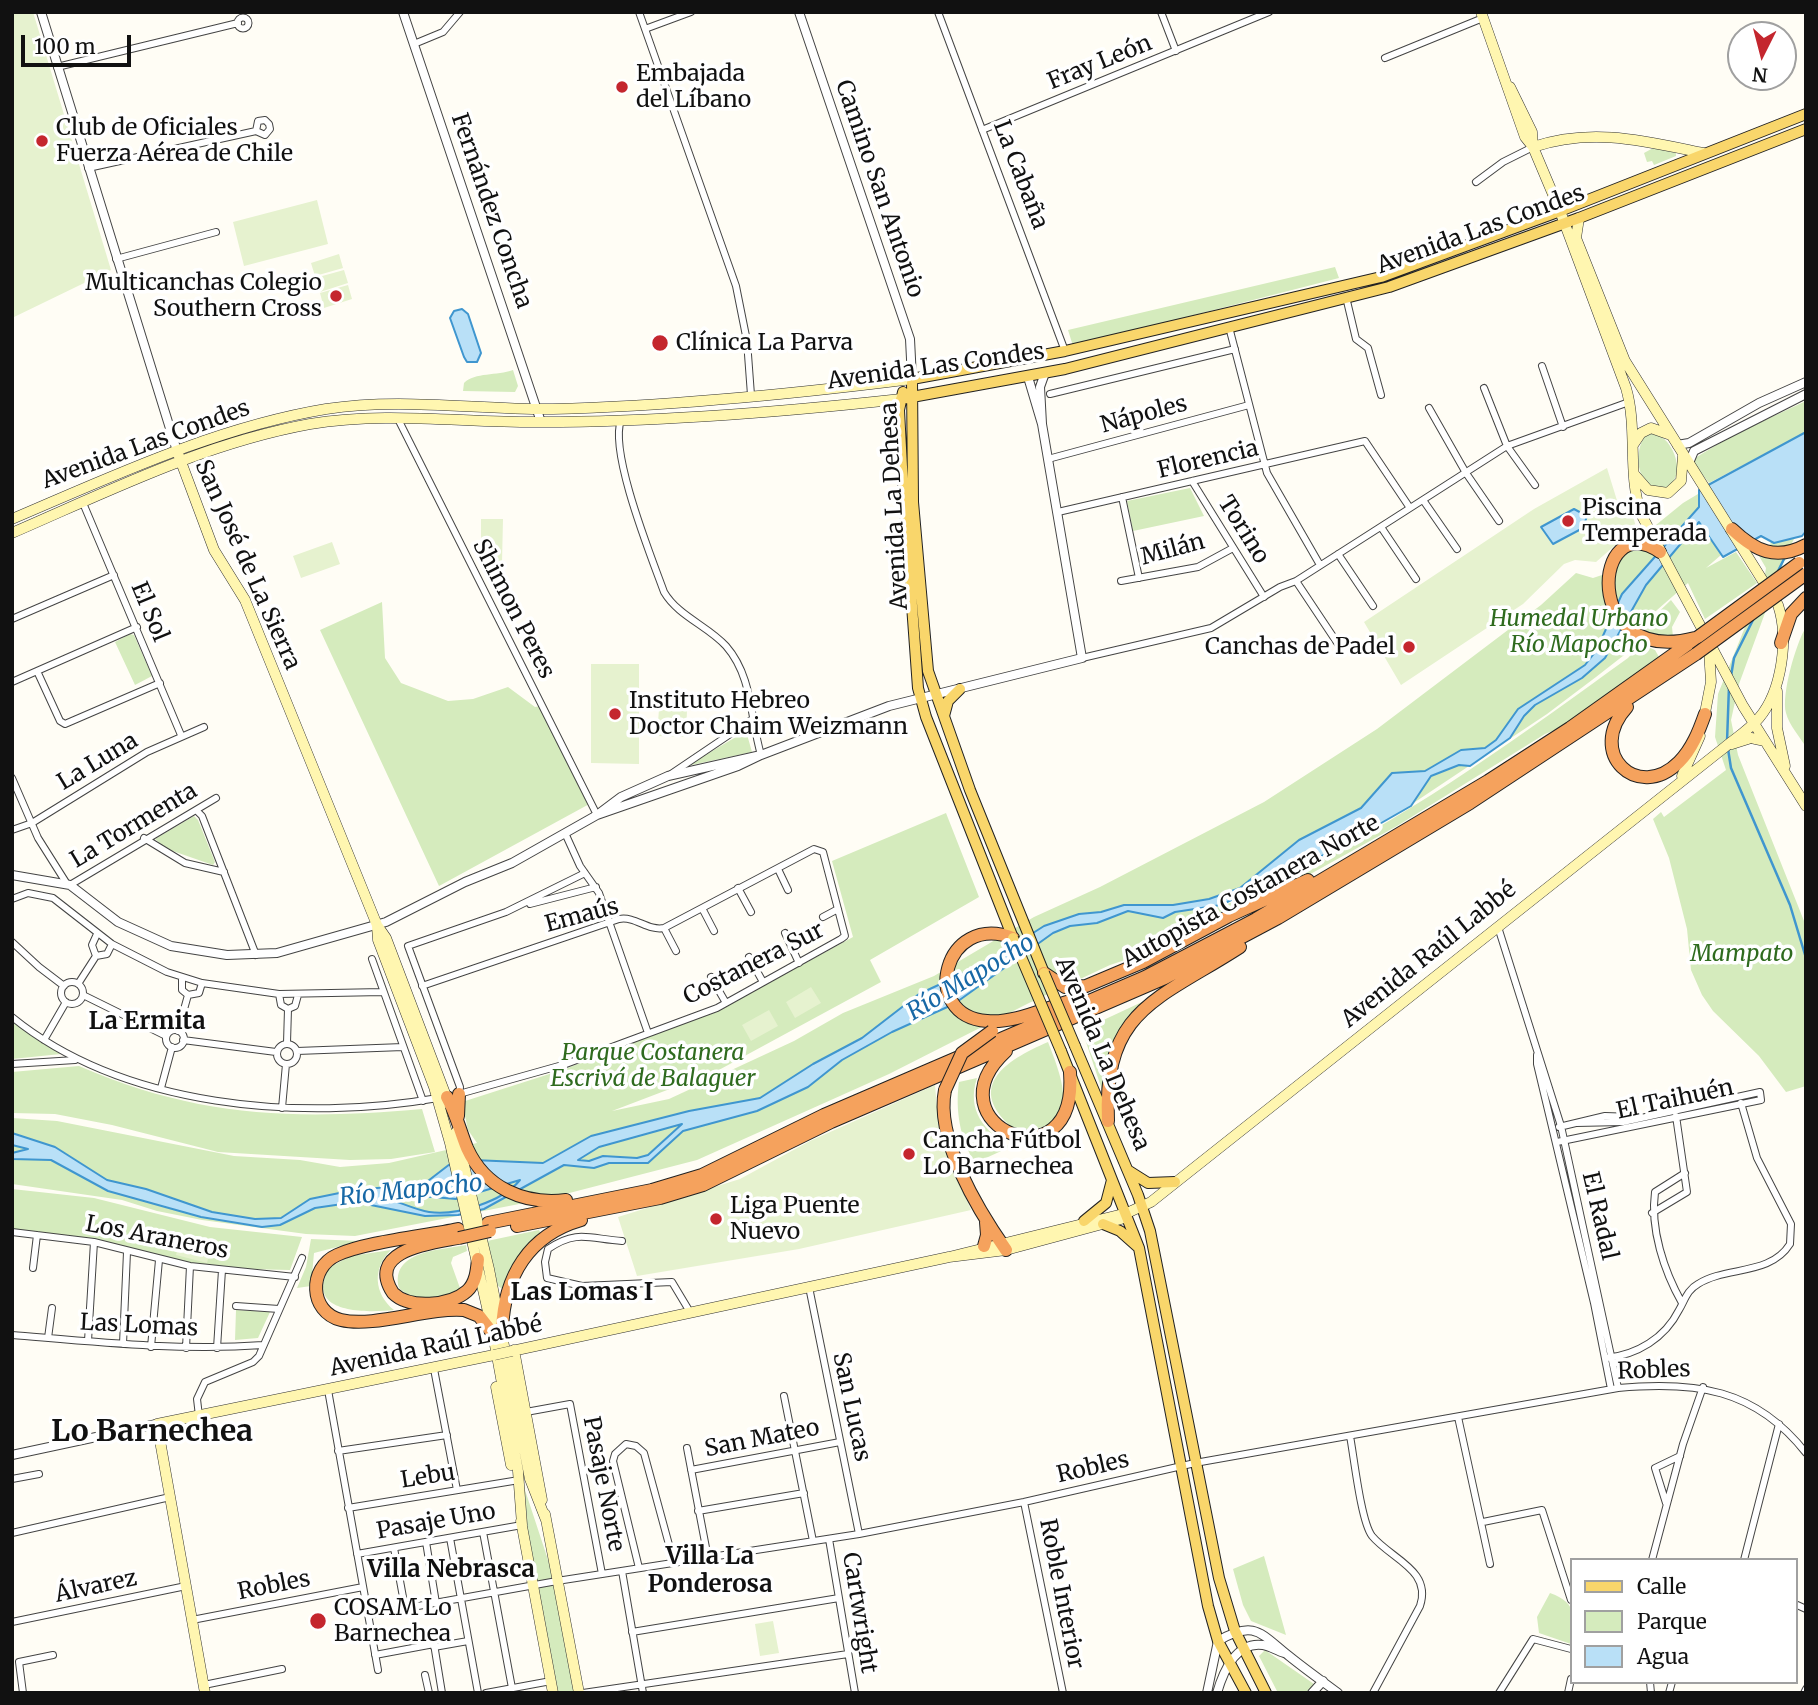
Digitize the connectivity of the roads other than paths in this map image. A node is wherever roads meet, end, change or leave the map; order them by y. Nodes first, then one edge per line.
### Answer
1 (41, 12) edge
2 (403, 12) edge
3 (460, 12) edge
4 (639, 12) edge
5 (691, 12) edge
6 (799, 12) edge
7 (938, 12) edge
8 (1161, 12) edge
9 (1269, 12) edge
10 (1482, 15) edge
11 (237, 23) dead end
12 (645, 29) junction
13 (414, 44) junction
14 (1177, 51) junction
15 (1385, 58) dead end
16 (58, 67) junction
17 (1806, 114) edge
18 (1806, 129) edge
19 (982, 130) junction
20 (1765, 130) junction
21 (256, 131) dead end
22 (1533, 147) junction
23 (1757, 148) junction
24 (1703, 153) junction
25 (88, 167) junction
26 (1476, 183) dead end
27 (1560, 211) junction
28 (1579, 218) junction
29 (1562, 224) junction
30 (216, 232) dead end
31 (116, 259) junction
32 (1346, 298) junction
33 (1263, 303) junction
34 (1252, 322) junction
35 (1228, 327) junction
36 (1235, 349) junction
37 (1065, 351) junction
38 (1050, 354) junction
39 (1542, 366) dead end
40 (1045, 373) junction
41 (1028, 377) junction
42 (912, 379) junction
43 (1806, 382) edge
44 (884, 383) junction
45 (1484, 388) dead end
46 (1050, 394) dead end
47 (1806, 394) edge
48 (751, 395) junction
49 (1381, 395) dead end
50 (905, 398) junction
51 (877, 401) junction
52 (1629, 402) junction
53 (634, 405) junction
54 (1249, 405) junction
55 (1652, 406) junction
56 (1429, 408) dead end
57 (537, 409) junction
58 (398, 419) junction
59 (621, 420) junction
60 (541, 422) junction
61 (1042, 424) junction
62 (1563, 427) junction
63 (1507, 446) junction
64 (1632, 449) junction
65 (1680, 450) junction
66 (179, 456) junction
67 (1048, 458) junction
68 (1264, 465) junction
69 (1632, 471) junction
70 (1466, 473) junction
71 (1192, 481) junction
72 (1535, 485) dead end
73 (1122, 498) junction
74 (1423, 500) junction
75 (82, 503) junction
76 (1410, 508) junction
77 (1058, 512) junction
78 (12, 519) edge
79 (1499, 521) dead end
80 (1381, 527) junction
81 (1732, 529) junction
82 (12, 533) edge
83 (1806, 545) edge
84 (1233, 548) junction
85 (1457, 549) dead end
86 (1660, 552) junction
87 (1338, 554) junction
88 (1320, 565) junction
89 (1804, 565) edge
90 (114, 575) junction
91 (1139, 578) junction
92 (1416, 579) dead end
93 (1121, 581) dead end
94 (1296, 581) junction
95 (1264, 597) junction
96 (1806, 598) edge
97 (1373, 606) dead end
98 (12, 619) edge
99 (136, 627) junction
100 (1338, 643) dead end
101 (1781, 643) junction
102 (1697, 644) junction
103 (1082, 658) junction
104 (37, 671) junction
105 (1778, 678) junction
106 (12, 682) edge
107 (160, 683) junction
108 (960, 689) junction
109 (934, 694) junction
110 (1640, 694) junction
111 (920, 697) junction
112 (1705, 714) junction
113 (944, 719) junction
114 (751, 720) junction
115 (1754, 723) junction
116 (204, 727) dead end
117 (181, 735) junction
118 (1740, 737) junction
119 (1765, 741) junction
120 (761, 755) junction
121 (668, 776) junction
122 (1789, 776) junction
123 (12, 778) edge
124 (1678, 783) junction
125 (642, 787) junction
126 (216, 798) dead end
127 (642, 802) junction
128 (1806, 806) edge
129 (197, 811) junction
130 (597, 815) junction
131 (32, 823) junction
132 (12, 830) edge
133 (565, 833) junction
134 (144, 838) junction
135 (1363, 856) junction
136 (778, 869) junction
137 (224, 872) junction
138 (585, 873) junction
139 (12, 874) edge
140 (69, 885) junction
141 (596, 887) junction
142 (738, 888) junction
143 (788, 890) dead end
144 (1312, 898) junction
145 (12, 899) edge
146 (524, 904) junction
147 (702, 908) junction
148 (838, 909) junction
149 (751, 912) dead end
150 (823, 917) dead end
151 (610, 922) junction
152 (377, 925) junction
153 (1497, 925) junction
154 (664, 928) junction
155 (713, 931) dead end
156 (785, 933) dead end
157 (97, 934) junction
158 (1013, 937) junction
159 (12, 942) edge
160 (112, 944) junction
161 (676, 951) dead end
162 (257, 955) junction
163 (96, 956) junction
164 (749, 957) dead end
165 (372, 959) dead end
166 (799, 963) junction
167 (1044, 973) junction
168 (182, 977) junction
169 (711, 977) dead end
170 (1145, 977) junction
171 (763, 982) junction
172 (78, 984) junction
173 (202, 984) junction
174 (64, 986) junction
175 (422, 986) junction
176 (383, 992) junction
177 (279, 994) junction
178 (83, 995) junction
179 (188, 995) junction
180 (298, 995) junction
181 (66, 1002) junction
182 (726, 1003) junction
183 (288, 1009) junction
184 (12, 1017) edge
185 (990, 1026) junction
186 (178, 1031) junction
187 (648, 1033) junction
188 (166, 1036) junction
189 (44, 1040) junction
190 (183, 1040) junction
191 (287, 1043) junction
192 (403, 1046) junction
193 (1012, 1046) junction
194 (172, 1047) junction
195 (297, 1051) junction
196 (276, 1052) junction
197 (77, 1059) junction
198 (12, 1064) edge
199 (286, 1064) junction
200 (1070, 1072) junction
201 (161, 1088) junction
202 (448, 1096) junction
203 (423, 1101) junction
204 (282, 1108) junction
205 (1675, 1114) junction
206 (1108, 1121) junction
207 (1557, 1127) junction
208 (458, 1142) junction
209 (1560, 1142) junction
210 (1128, 1171) junction
211 (1685, 1173) junction
212 (1112, 1177) junction
213 (1175, 1182) junction
214 (636, 1198) junction
215 (980, 1206) junction
216 (1143, 1207) junction
217 (1127, 1213) junction
218 (1652, 1213) junction
219 (1083, 1221) junction
220 (1103, 1224) junction
221 (474, 1230) junction
222 (12, 1232) edge
223 (37, 1234) junction
224 (622, 1241) dead end
225 (94, 1242) junction
226 (984, 1246) junction
227 (1003, 1247) junction
228 (1139, 1248) junction
229 (127, 1252) junction
230 (949, 1256) junction
231 (302, 1258) dead end
232 (478, 1259) junction
233 (159, 1260) junction
234 (190, 1266) junction
235 (33, 1268) dead end
236 (222, 1270) junction
237 (295, 1277) junction
238 (808, 1287) junction
239 (1683, 1303) junction
240 (236, 1306) dead end
241 (52, 1308) dead end
242 (279, 1309) junction
243 (690, 1312) junction
244 (497, 1331) junction
245 (12, 1335) edge
246 (48, 1338) junction
247 (88, 1341) junction
248 (123, 1345) junction
249 (263, 1345) junction
250 (151, 1347) junction
251 (186, 1348) junction
252 (218, 1348) junction
253 (513, 1351) junction
254 (492, 1356) junction
255 (1609, 1358) junction
256 (433, 1368) junction
257 (1703, 1387) junction
258 (1615, 1388) junction
259 (328, 1390) junction
260 (784, 1396) dead end
261 (526, 1412) junction
262 (199, 1416) junction
263 (1458, 1417) junction
264 (157, 1424) junction
265 (1779, 1424) junction
266 (446, 1434) junction
267 (1350, 1436) junction
268 (840, 1442) junction
269 (687, 1448) dead end
270 (795, 1450) junction
271 (338, 1451) junction
272 (1806, 1453) edge
273 (12, 1455) edge
274 (1680, 1456) junction
275 (1195, 1463) junction
276 (1182, 1466) junction
277 (691, 1470) junction
278 (39, 1474) dead end
279 (12, 1479) edge
280 (513, 1481) junction
281 (457, 1490) junction
282 (804, 1493) junction
283 (170, 1497) junction
284 (1024, 1502) junction
285 (1666, 1505) junction
286 (348, 1508) junction
287 (698, 1511) junction
288 (546, 1520) junction
289 (1483, 1522) junction
290 (522, 1525) junction
291 (483, 1532) junction
292 (12, 1533) edge
293 (859, 1534) junction
294 (450, 1538) junction
295 (829, 1539) junction
296 (813, 1541) junction
297 (426, 1542) junction
298 (394, 1548) junction
299 (357, 1554) junction
300 (708, 1558) junction
301 (1653, 1558) edge
302 (1745, 1558) edge
303 (674, 1563) junction
304 (1490, 1564) dead end
305 (639, 1568) junction
306 (622, 1571) junction
307 (602, 1574) junction
308 (557, 1581) junction
309 (533, 1585) junction
310 (186, 1586) junction
311 (363, 1587) junction
312 (494, 1592) junction
313 (1570, 1597) edge
314 (461, 1598) junction
315 (839, 1598) junction
316 (436, 1603) junction
317 (405, 1608) junction
318 (368, 1615) junction
319 (192, 1620) junction
320 (12, 1622) edge
321 (1235, 1631) junction
322 (632, 1632) junction
323 (468, 1641) junction
324 (1218, 1641) junction
325 (434, 1646) junction
326 (1570, 1649) edge
327 (1244, 1650) junction
328 (848, 1654) junction
329 (1286, 1654) junction
330 (54, 1655) dead end
331 (375, 1655) junction
332 (1229, 1661) junction
333 (282, 1669) dead end
334 (378, 1670) dead end
335 (425, 1675) dead end
336 (551, 1681) junction
337 (1323, 1681) junction
338 (641, 1685) junction
339 (512, 1688) junction
340 (205, 1689) edge
341 (23, 1693) edge
342 (429, 1693) edge
343 (442, 1693) edge
344 (478, 1693) edge
345 (486, 1693) edge
346 (554, 1693) edge
347 (581, 1693) edge
348 (642, 1693) edge
349 (855, 1693) edge
350 (1063, 1693) edge
351 (1207, 1693) edge
352 (1217, 1693) edge
353 (1246, 1693) edge
354 (1266, 1693) edge
355 (1312, 1693) edge
356 (1338, 1693) edge
357 (1373, 1693) edge
358 (1499, 1693) edge

1 - 16 street, San José de La Sierra
2 - 13 street, Fernández Concha
3 - 13 street
4 - 12 street
5 - 12 street
6 - 42 street, Camino San Antonio
7 - 19 street, La Cabaña
8 - 14 street
9 - 14 street, Fray León
10 - 15 street
10 - 22 main road
11 - 16 street
12 - 48 street
13 - 57 street, Fernández Concha
14 - 19 street, Fray León
16 - 25 street, San José de La Sierra
17 - 20 main road, Avenida Las Condes
18 - 23 main road, Avenida Las Condes
19 - 37 street, La Cabaña
20 - 23 main road
20 - 24 main road, Avenida Las Condes
21 - 25 street
22 - 24 main road
22 - 26 street
22 - 27 main road
23 - 28 main road, Avenida Las Condes
24 - 27 main road, Avenida Las Condes
25 - 31 street, San José de La Sierra
27 - 29 main road
27 - 33 main road, Avenida Las Condes
28 - 29 main road, Avenida Las Condes
28 - 55 main road
29 - 32 main road, Avenida Las Condes
29 - 52 main road
30 - 31 street
31 - 66 street, San José de La Sierra
32 - 34 main road, Avenida Las Condes
32 - 49 street
33 - 34 main road
33 - 37 main road, Avenida Las Condes
34 - 35 main road, Avenida Las Condes
35 - 36 street
35 - 40 main road, Avenida Las Condes
36 - 46 street
36 - 54 street
37 - 38 main road, Avenida Las Condes
38 - 41 main road
38 - 42 main road, Avenida Las Condes
39 - 62 street
40 - 41 main road, Avenida Las Condes
40 - 61 street
41 - 50 main road, Avenida Las Condes
41 - 61 street
42 - 44 main road, Avenida Las Condes
42 - 50 main road, Avenida La Dehesa
43 - 65 street
44 - 48 main road, Avenida Las Condes
44 - 51 main road
45 - 63 street
47 - 65 street
48 - 53 main road, Avenida Las Condes
50 - 51 main road, Avenida Las Condes
50 - 109 main road, Avenida La Dehesa
50 - 111 main road, Avenida La Dehesa
51 - 59 main road, Avenida Las Condes
52 - 55 main road
52 - 62 street
52 - 64 main road
53 - 57 main road, Avenida Las Condes
53 - 59 main road
54 - 67 street, Nápoles
54 - 68 street
55 - 65 main road
56 - 70 street
57 - 60 street, Fernández Concha
57 - 66 main road, Avenida Las Condes
58 - 60 main road, Avenida Las Condes
58 - 66 main road, Avenida Las Condes
58 - 130 street, Shimon Peres
59 - 60 main road, Avenida Las Condes
59 - 114 street
61 - 67 street
62 - 63 street
63 - 70 street
63 - 72 street
64 - 65 main road
64 - 69 main road
65 - 69 main road
65 - 81 main road
66 - 75 main road, Avenida Las Condes
66 - 78 main road, Avenida Las Condes
66 - 152 main road, San José de La Sierra
67 - 77 street
68 - 71 street, Florencia
68 - 76 street, Florencia
68 - 88 street
69 - 86 main road
70 - 74 street
70 - 79 street
71 - 73 street, Florencia
71 - 84 street, Torino
73 - 77 street, Florencia
73 - 91 street
74 - 76 street
74 - 85 street
75 - 82 main road, Avenida Las Condes
75 - 90 street, El Sol
76 - 80 street
77 - 103 street
80 - 87 street
80 - 92 street
81 - 83 highway
81 - 101 main road, bridge
84 - 91 street, Milán
84 - 95 street, Torino
86 - 102 main road
86 - 102 highway
87 - 88 street
87 - 97 street
88 - 94 street
89 - 102 highway, Autopista Costanera Norte, bridge
90 - 98 street
90 - 99 street, El Sol
91 - 93 street, Milán
94 - 95 street
94 - 100 street
95 - 103 street
96 - 101 highway
99 - 104 street
99 - 107 street, El Sol
101 - 105 main road
102 - 110 highway, Autopista Costanera Norte
102 - 112 main road
102 - 115 main road
102 - 135 highway, Autopista Costanera Norte
103 - 108 street
104 - 106 street
104 - 107 street
105 - 115 main road
105 - 122 main road
107 - 117 street, El Sol
108 - 109 street
108 - 113 main road
109 - 111 street
109 - 113 main road, Avenida La Dehesa
110 - 112 highway
110 - 144 highway, Autopista Costanera Norte
111 - 120 street
111 - 158 main road, Avenida La Dehesa
112 - 124 main road
113 - 167 main road, Avenida La Dehesa
114 - 120 street
114 - 121 street
115 - 118 main road, Avenida Raúl Labbé
115 - 119 main road
116 - 117 street, La Luna
117 - 131 street, La Luna
118 - 119 main road
118 - 124 main road, Avenida Raúl Labbé
119 - 122 main road
120 - 121 street
120 - 127 street
121 - 125 street
122 - 128 main road
123 - 131 street
124 - 153 main road, Avenida Raúl Labbé
125 - 127 street
125 - 130 street
126 - 129 street, La Tormenta
127 - 130 street
129 - 134 street, La Tormenta
129 - 137 street
130 - 133 street
131 - 132 street, La Luna
131 - 140 street
133 - 138 street
133 - 152 street
134 - 137 street
134 - 140 street, La Tormenta
135 - 167 highway
135 - 170 highway, Autopista Costanera Norte
136 - 142 street
136 - 143 street
136 - 148 street
137 - 162 street
138 - 141 street
138 - 146 street
139 - 140 street
140 - 162 street
141 - 146 street
141 - 151 street
142 - 147 street
142 - 149 street
144 - 193 highway, Autopista Costanera Norte
144 - 206 highway
145 - 157 street
146 - 175 street
147 - 154 street
147 - 155 street
148 - 150 street
148 - 166 street, Costanera Sur
151 - 154 street, Emaús
151 - 175 street, Emaús
151 - 187 street
152 - 162 street
152 - 202 main road, San José de La Sierra
153 - 207 street, El Radal
153 - 213 main road, Avenida Raúl Labbé
154 - 161 street
156 - 166 street
157 - 160 street
157 - 163 street
158 - 185 highway
158 - 200 main road, Avenida La Dehesa, bridge
159 - 174 street
160 - 163 street
160 - 168 street
163 - 172 street
164 - 171 street
165 - 176 street
166 - 171 street, Costanera Sur
167 - 206 main road, Avenida La Dehesa, bridge
168 - 173 street
168 - 179 street
169 - 182 street
170 - 185 highway
170 - 214 highway, Autopista Costanera Norte
171 - 182 street, Costanera Sur
172 - 174 street
172 - 178 street
173 - 177 street
173 - 179 street
174 - 181 street
175 - 202 street
176 - 180 street
176 - 192 street
177 - 180 street
177 - 183 street
178 - 181 street
178 - 188 street
179 - 186 street
180 - 183 street
181 - 189 street
182 - 187 street, Costanera Sur
183 - 191 street
184 - 189 street, Costanera Sur
185 - 215 highway, bridge
186 - 188 street
186 - 190 street
187 - 202 street, Costanera Sur
188 - 194 street
189 - 197 street, Costanera Sur
190 - 194 street
190 - 196 street
191 - 195 street
191 - 196 street
192 - 195 street
192 - 203 street
193 - 200 highway
193 - 214 highway, Autopista Costanera Norte
194 - 201 street
195 - 199 street
196 - 199 street
197 - 198 street
197 - 201 street, Costanera Sur
199 - 204 street
200 - 212 main road, Avenida La Dehesa
201 - 204 street, Costanera Sur
202 - 203 street, Costanera Sur
202 - 208 main road, San José de La Sierra
202 - 208 highway
203 - 204 street, Costanera Sur
205 - 207 street, El Taihuén
205 - 209 street, El Taihuén
205 - 211 street
205 - 239 street, El Taihuén
206 - 210 main road, Avenida La Dehesa
207 - 209 street, El Radal
208 - 214 highway
208 - 221 main road, San José de La Sierra
209 - 255 street, El Radal
210 - 213 main road
210 - 216 main road, Avenida La Dehesa
211 - 218 street
211 - 218 street
212 - 217 main road, Avenida La Dehesa
212 - 219 main road
213 - 216 main road, Avenida Raúl Labbé
214 - 221 highway
214 - 244 highway
215 - 226 highway
215 - 227 highway
216 - 217 main road, Avenida Raúl Labbé
216 - 275 main road, Avenida La Dehesa
217 - 219 main road, Avenida Raúl Labbé
217 - 220 main road, Avenida Raúl Labbé
217 - 228 main road, Avenida La Dehesa
218 - 239 street
219 - 227 main road, Avenida Raúl Labbé
220 - 227 main road, Avenida Raúl Labbé
220 - 228 main road
221 - 232 main road
221 - 232 highway
221 - 244 main road
221 - 244 highway
222 - 223 street, Los Araneros
223 - 225 street, Los Araneros
223 - 235 street
224 - 243 street
225 - 229 street, Los Araneros
225 - 247 street
226 - 227 main road, Avenida Raúl Labbé
226 - 230 main road, Avenida Raúl Labbé
227 - 230 main road, Avenida Raúl Labbé
228 - 276 main road, Avenida La Dehesa
229 - 233 street, Los Araneros
229 - 248 street
230 - 238 main road, Avenida Raúl Labbé
231 - 237 street
232 - 244 main road
233 - 234 street, Los Araneros
233 - 250 street
234 - 236 street, Los Araneros
234 - 251 street
236 - 237 street, Los Araneros
236 - 252 street
237 - 242 street
238 - 243 main road, Avenida Raúl Labbé
238 - 268 street, San Lucas
239 - 255 street
240 - 242 street
241 - 246 street
242 - 249 street
243 - 253 main road, Avenida Raúl Labbé
244 - 288 main road
244 - 290 main road
245 - 246 street, Las Lomas
246 - 247 street, Las Lomas
247 - 248 street, Las Lomas
248 - 250 street, Las Lomas
249 - 252 street, Las Lomas
249 - 262 street
250 - 251 street, Las Lomas
251 - 252 street, Las Lomas
253 - 254 main road, Avenida Raúl Labbé, bridge
253 - 261 main road
254 - 256 main road, Avenida Raúl Labbé
254 - 280 main road
255 - 258 street, El Radal
256 - 259 main road, Avenida Raúl Labbé
256 - 266 street
257 - 258 street, Robles
257 - 265 street, Robles
257 - 274 street
258 - 263 street, Robles
259 - 262 main road, Avenida Raúl Labbé
259 - 271 street
260 - 270 street
261 - 288 main road
261 - 307 street, Pasaje Norte
262 - 264 main road, Avenida Raúl Labbé
263 - 267 street, Robles
263 - 289 street
264 - 273 street, Avenida Raúl Labbé
264 - 283 main road
265 - 272 street, Robles
265 - 302 street
266 - 271 street
266 - 281 street
267 - 275 street, Robles
267 - 357 street
268 - 270 street, San Mateo
268 - 293 street, San Lucas
269 - 277 street
270 - 277 street, San Mateo
270 - 282 street
271 - 286 street
274 - 285 street
274 - 285 street
275 - 276 street, Robles
275 - 321 main road, Avenida La Dehesa
276 - 284 street, Robles
276 - 324 main road, Avenida La Dehesa
277 - 287 street
278 - 279 street
280 - 281 street, Lebu
280 - 290 main road
281 - 286 street, Lebu
282 - 287 street
282 - 296 street
283 - 292 street
283 - 310 main road
284 - 293 street, Robles
284 - 350 street, Roble Interior
285 - 301 street
286 - 299 street
287 - 300 street
288 - 308 main road
289 - 304 street
289 - 313 street
290 - 291 street, Pasaje Uno
290 - 309 main road
291 - 294 street, Pasaje Uno
291 - 312 street
293 - 295 street, Robles
294 - 297 street, Pasaje Uno
294 - 314 street
295 - 296 street, Robles
295 - 315 street, Cartwright
296 - 300 street, Robles
297 - 298 street, Pasaje Uno
297 - 316 street
298 - 299 street, Pasaje Uno
298 - 317 street
299 - 311 street
300 - 303 street, Robles
303 - 305 street, Robles
303 - 305 street
305 - 306 street, Robles
306 - 307 street, Robles
306 - 322 street
307 - 308 street, Robles
308 - 309 street, Robles
308 - 347 main road
309 - 312 street, Robles
309 - 336 main road
310 - 319 main road
310 - 320 street, Álvarez
311 - 318 street
311 - 319 street, Robles
312 - 314 street, Robles
312 - 339 street
314 - 316 street, Robles
314 - 323 street
315 - 322 street
315 - 328 street, Cartwright
316 - 317 street, Robles
317 - 318 street, Robles
318 - 331 street
319 - 340 main road
321 - 324 street
321 - 327 main road, Avenida La Dehesa
321 - 329 street
322 - 338 street
323 - 325 street
323 - 344 street
324 - 332 main road, Avenida La Dehesa
324 - 351 street
325 - 331 street
325 - 343 street
326 - 358 street
327 - 329 street
327 - 332 street
327 - 354 main road, Avenida La Dehesa
328 - 338 street
328 - 349 street, Cartwright
329 - 337 street
330 - 341 street
331 - 334 street
332 - 352 street
332 - 353 main road, Avenida La Dehesa
333 - 340 street
335 - 342 street
336 - 339 street
336 - 346 main road
337 - 355 street
337 - 356 street
338 - 347 street
338 - 348 street
339 - 345 street

